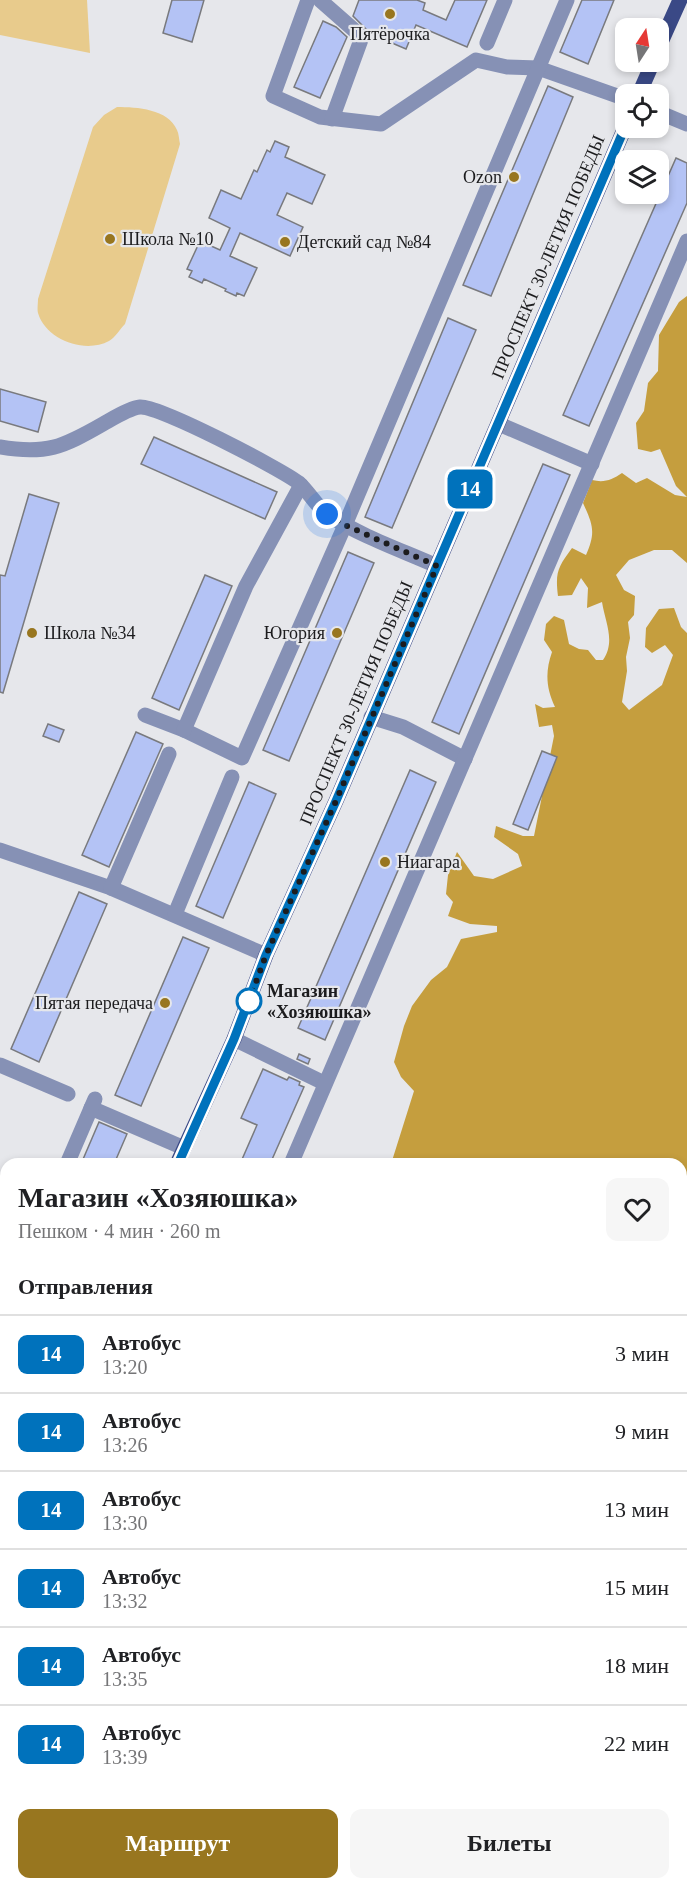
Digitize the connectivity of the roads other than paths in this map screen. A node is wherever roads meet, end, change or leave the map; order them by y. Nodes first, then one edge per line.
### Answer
1 (308, 0) edge
2 (320, 0) edge
3 (505, 0) edge
4 (567, 0) edge
5 (680, 0) edge
6 (669, 24) edge
7 (487, 43) dead end
8 (538, 68) junction
9 (615, 95) edge
10 (669, 117) edge
11 (332, 119) junction
12 (687, 124) edge
13 (620, 138) edge
14 (687, 241) edge
15 (498, 424) junction
16 (0, 447) edge
17 (592, 464) junction
18 (301, 485) junction
19 (345, 525) junction
20 (437, 566) junction
21 (145, 715) dead end
22 (371, 717) junction
23 (184, 730) junction
24 (169, 754) dead end
25 (465, 759) junction
26 (232, 777) dead end
27 (0, 850) edge
28 (111, 888) junction
29 (175, 914) junction
30 (266, 955) junction
31 (234, 1039) junction
32 (0, 1065) edge
33 (324, 1083) junction
34 (68, 1094) dead end
35 (184, 1148) junction
36 (70, 1158) edge
37 (180, 1158) edge
38 (293, 1158) edge

1 - 11 street
2 - 11 street
3 - 7 street
4 - 8 street
5 - 6 main road
8 - 9 street
8 - 11 street
8 - 19 street
10 - 12 street
13 - 15 main road, ПРОСПЕКТ 30-ЛЕТИЯ ПОБЕДЫ
14 - 17 street
15 - 17 street
15 - 20 main road, ПРОСПЕКТ 30-ЛЕТИЯ ПОБЕДЫ
16 - 18 street
17 - 25 street
18 - 19 street
18 - 23 street
19 - 20 street
19 - 23 street
20 - 22 main road, ПРОСПЕКТ 30-ЛЕТИЯ ПОБЕДЫ
21 - 23 street
22 - 25 street
22 - 30 main road, ПРОСПЕКТ 30-ЛЕТИЯ ПОБЕДЫ
24 - 28 street
25 - 33 street
26 - 29 street
27 - 28 street
28 - 29 street
29 - 30 street
30 - 31 main road, ПРОСПЕКТ 30-ЛЕТИЯ ПОБЕДЫ
31 - 33 street
31 - 35 main road, ПРОСПЕКТ 30-ЛЕТИЯ ПОБЕДЫ
32 - 34 street
33 - 38 street
35 - 36 street
35 - 37 main road, ПРОСПЕКТ 30-ЛЕТИЯ ПОБЕДЫ

